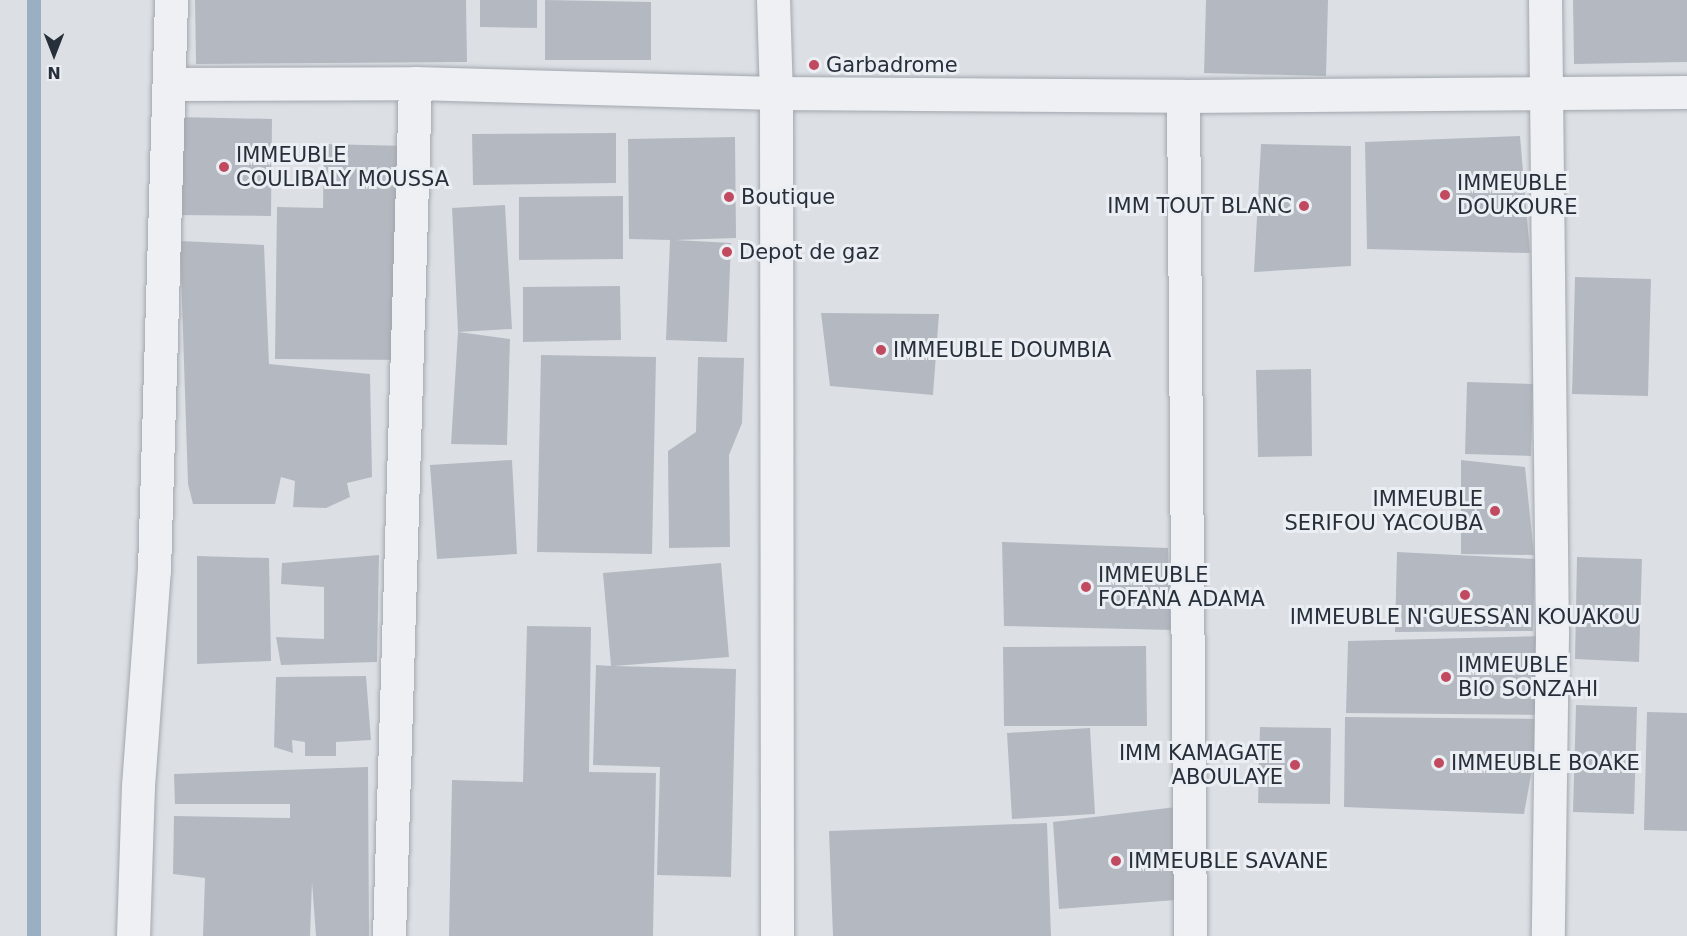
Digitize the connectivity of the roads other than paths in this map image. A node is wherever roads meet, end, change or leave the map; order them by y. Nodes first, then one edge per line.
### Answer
1 (171, 0) edge
2 (772, 0) edge
3 (1545, 0) edge
4 (171, 84) junction
5 (416, 84) junction
6 (1687, 92) edge
7 (776, 93) junction
8 (1548, 93) junction
9 (1183, 96) junction
10 (133, 936) edge
11 (389, 936) edge
12 (777, 936) edge
13 (1190, 936) edge
14 (1548, 936) edge

1 - 4 street
2 - 7 street
3 - 8 street
4 - 5 street
4 - 10 street
5 - 7 street
5 - 11 street
6 - 8 street
7 - 9 street
7 - 12 street
8 - 9 street
8 - 14 street
9 - 13 street

